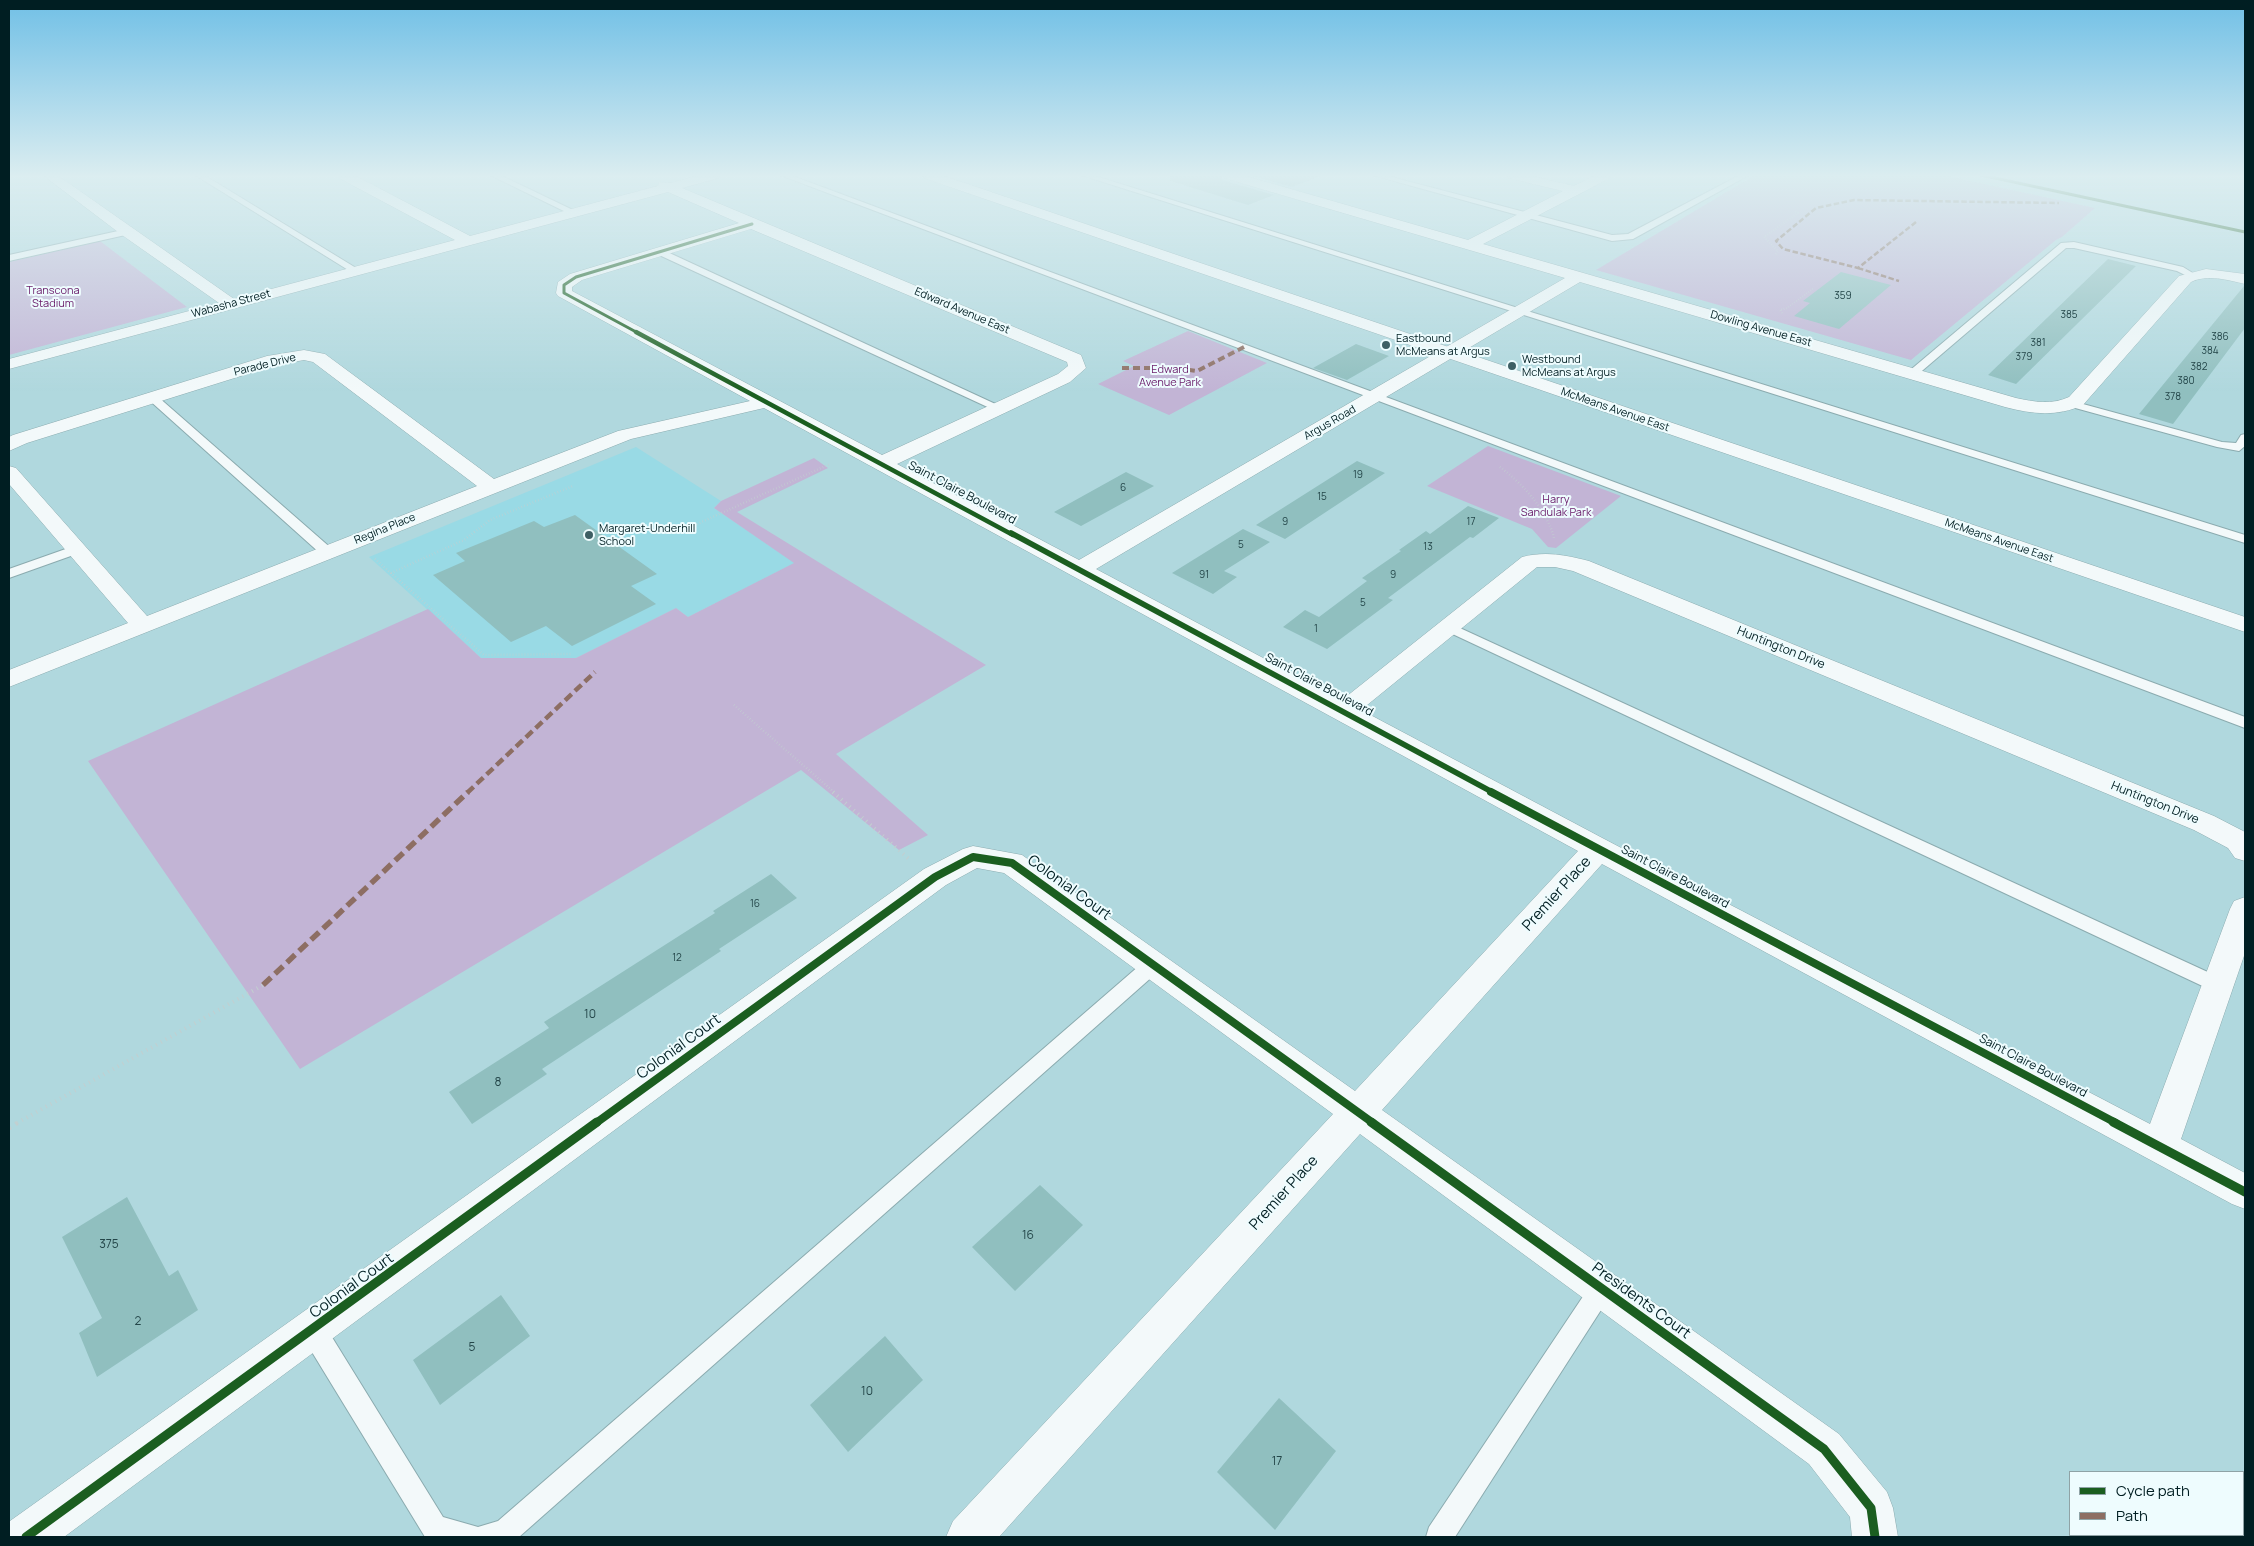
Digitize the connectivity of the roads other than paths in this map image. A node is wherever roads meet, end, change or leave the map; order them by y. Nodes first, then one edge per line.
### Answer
1 (58, 247) edge
2 (149, 247) edge
3 (317, 247) edge
4 (445, 247) edge
5 (676, 247) edge
6 (808, 247) edge
7 (977, 247) edge
8 (1139, 247) edge
9 (1315, 247) edge
10 (1478, 247) edge
11 (2061, 247) edge
12 (2083, 247) edge
13 (660, 252) junction
14 (9, 258) edge
15 (356, 271) junction
16 (2191, 275) junction
17 (1580, 276) junction
18 (2245, 279) edge
19 (231, 304) junction
20 (1521, 312) junction
21 (1448, 353) junction
22 (9, 364) edge
23 (1912, 374) junction
24 (1376, 396) junction
25 (153, 398) junction
26 (768, 402) junction
27 (2072, 404) junction
28 (998, 408) junction
29 (2245, 437) edge
30 (9, 445) edge
31 (882, 462) junction
32 (9, 472) edge
33 (490, 486) junction
34 (2245, 539) edge
35 (77, 550) junction
36 (327, 552) junction
37 (1081, 569) junction
38 (9, 574) edge
39 (2245, 625) edge
40 (142, 626) junction
41 (1449, 627) junction
42 (9, 678) edge
43 (1344, 711) junction
44 (2245, 723) edge
45 (1598, 849) junction
46 (2245, 850) edge
47 (2245, 908) edge
48 (1154, 964) junction
49 (2218, 985) junction
50 (1358, 1112) junction
51 (2160, 1147) junction
52 (2245, 1192) edge
53 (1602, 1288) junction
54 (313, 1330) junction
55 (26, 1537) edge
56 (468, 1537) edge
57 (487, 1537) edge
58 (969, 1537) edge
59 (1439, 1537) edge
60 (1875, 1537) edge

1 - 14 lane
2 - 19 street
3 - 15 lane
4 - 15 street, Wabasha Street
5 - 13 street, Saint Claire Boulevard
6 - 28 street, Edward Avenue East
7 - 24 lane
8 - 21 street, McMeans Avenue East
9 - 20 lane
10 - 17 street, Dowling Avenue East
11 - 23 lane
12 - 16 lane
13 - 26 street, Saint Claire Boulevard
13 - 28 lane
15 - 19 street, Wabasha Street
16 - 18 street
16 - 27 street
17 - 20 street, Argus Road
17 - 23 street, Dowling Avenue East
19 - 22 street, Wabasha Street
20 - 21 street, Argus Road
20 - 34 lane
21 - 24 street, Argus Road
21 - 39 street, McMeans Avenue East
23 - 27 street, Dowling Avenue East
24 - 37 street, Argus Road
24 - 44 lane
25 - 30 street, Parade Drive
25 - 33 street, Parade Drive
25 - 36 lane
26 - 31 street, Saint Claire Boulevard
26 - 33 street, Regina Place
27 - 29 lane
28 - 31 street, Edward Avenue East
31 - 37 street, Saint Claire Boulevard
32 - 35 street
33 - 36 street, Regina Place
35 - 38 lane
35 - 40 street
36 - 40 street, Regina Place
37 - 43 street, Saint Claire Boulevard
40 - 42 street, Regina Place
41 - 43 street, Huntington Drive
41 - 46 street, Huntington Drive
41 - 49 lane
43 - 45 street, Saint Claire Boulevard
45 - 50 street, Premier Place
45 - 51 street, Saint Claire Boulevard
47 - 49 street
48 - 50 street, Colonial Court
48 - 54 street, Colonial Court
48 - 57 lane
49 - 51 street
50 - 53 street, Presidents Court
50 - 58 street, Premier Place
51 - 52 street, Saint Claire Boulevard
53 - 59 lane
53 - 60 street, Presidents Court
54 - 55 street, Colonial Court
54 - 56 lane

